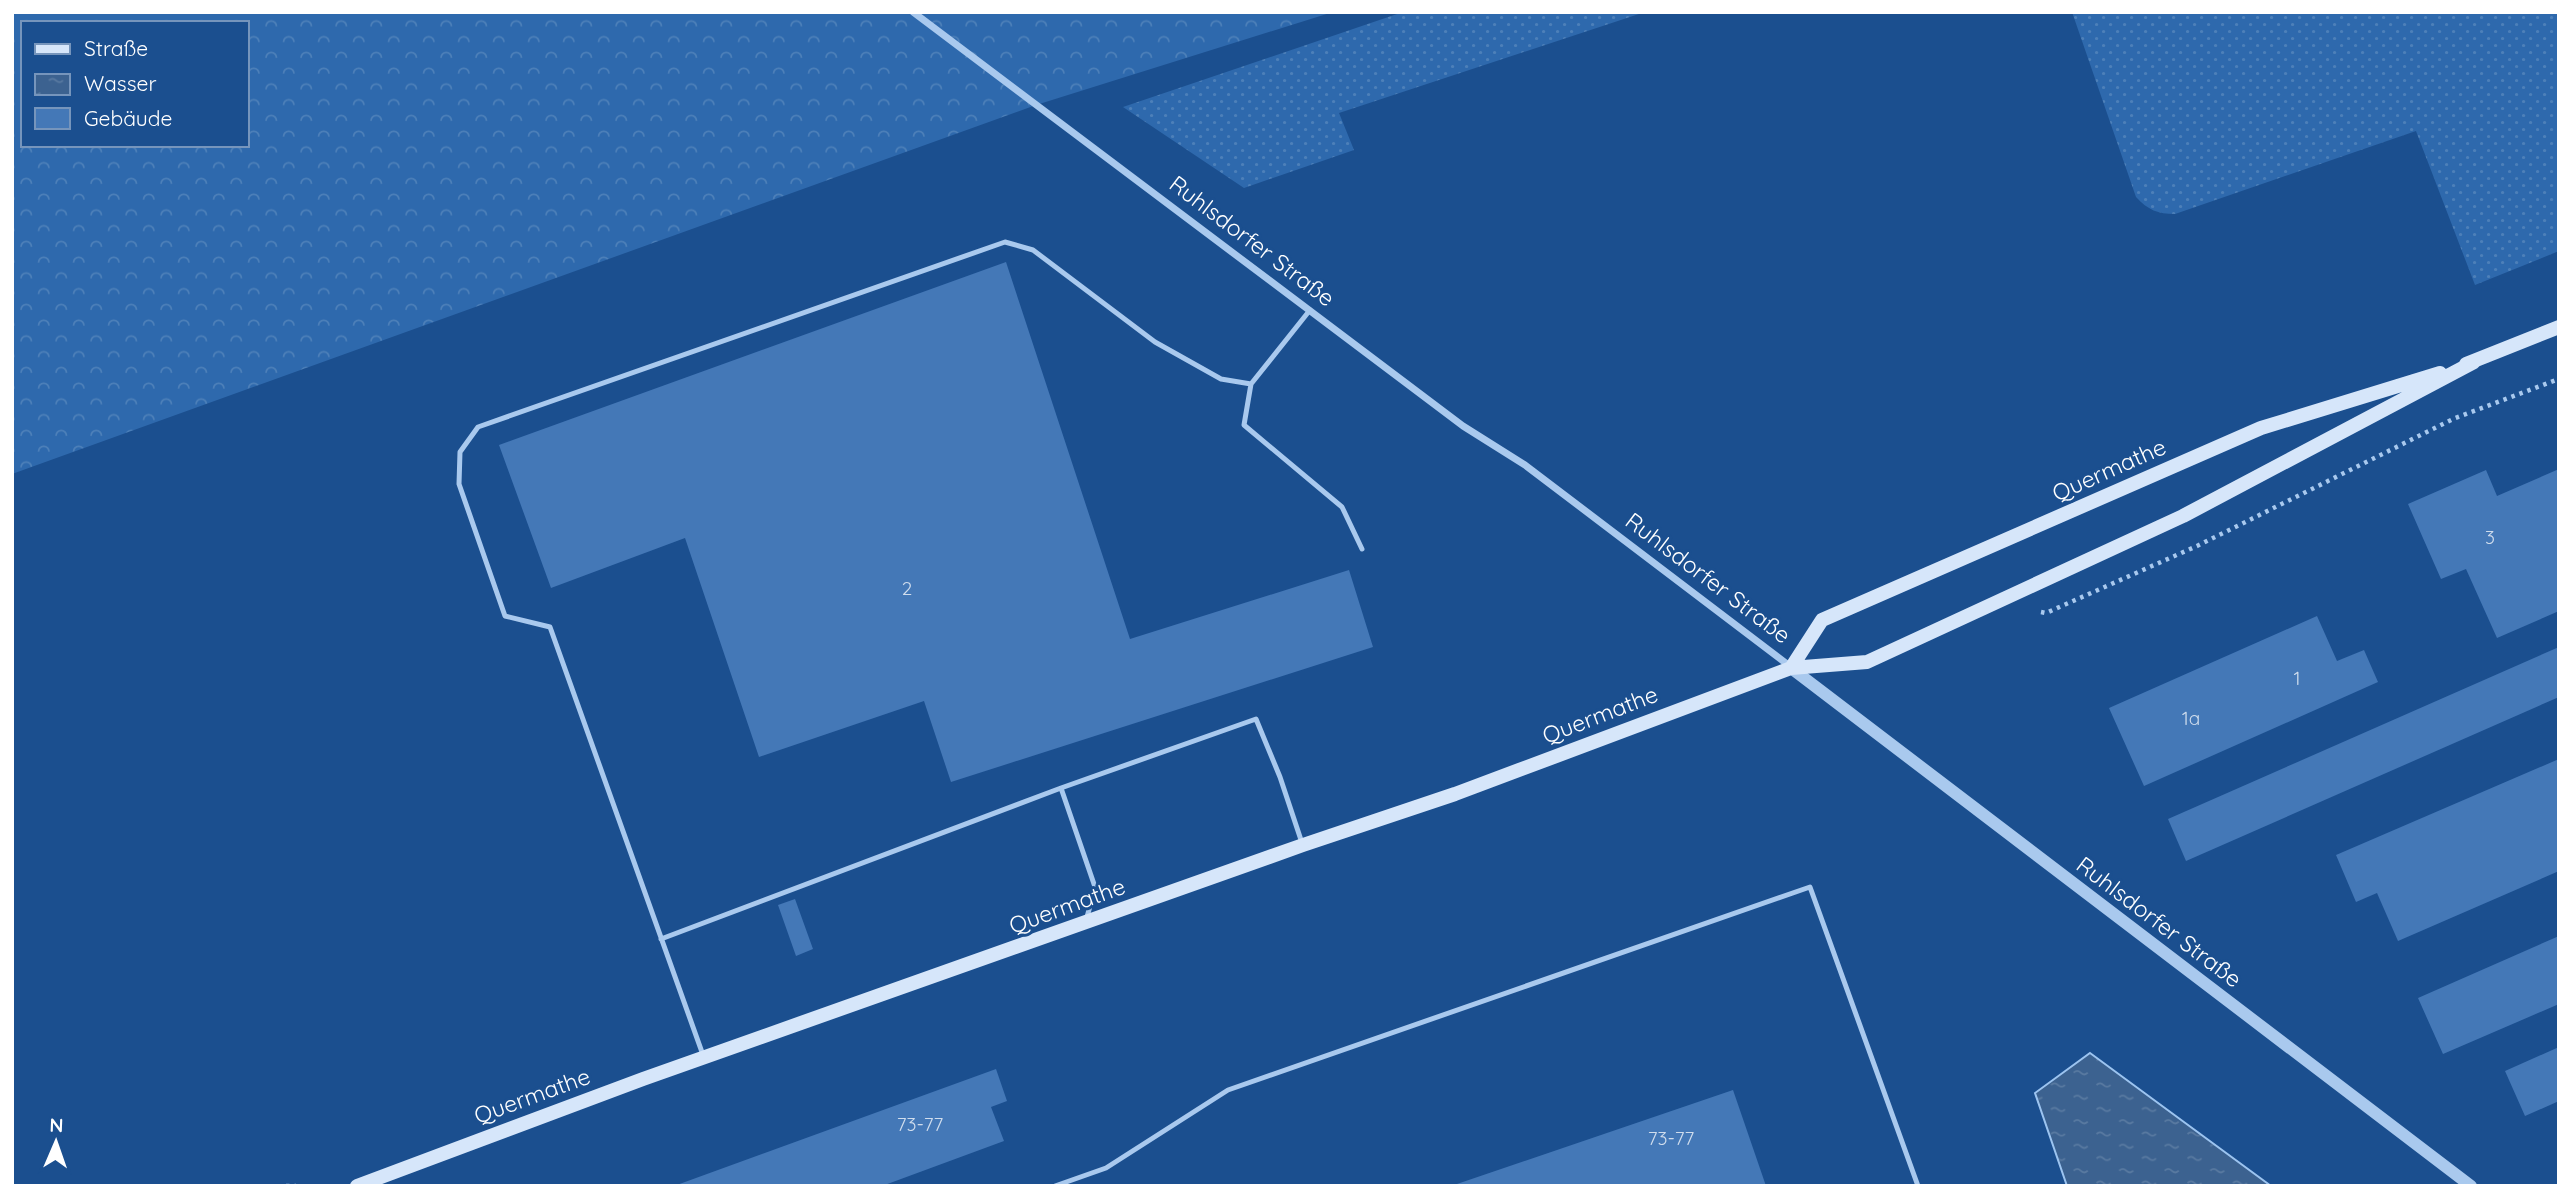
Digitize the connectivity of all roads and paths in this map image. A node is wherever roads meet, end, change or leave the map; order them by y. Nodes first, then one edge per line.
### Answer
1 (913, 12) edge
2 (1310, 310) junction
3 (2559, 327) edge
4 (2474, 362) junction
5 (2559, 379) edge
6 (1251, 384) junction
7 (1362, 550) dead end
8 (2046, 613) dead end
9 (1791, 668) junction
10 (1060, 788) junction
11 (1303, 845) junction
12 (1085, 924) junction
13 (661, 939) junction
14 (704, 1058) junction
15 (286, 1186) edge
16 (296, 1186) edge
17 (357, 1186) edge
18 (1055, 1186) edge
19 (1917, 1186) edge
20 (2471, 1186) edge

1 - 2 street, Ruhlsdorfer Straße
2 - 6 lane
2 - 9 street, Ruhlsdorfer Straße
3 - 4 main road, Quermathe
4 - 9 main road, Quermathe
4 - 9 main road, Quermathe
5 - 8 path
6 - 7 lane
6 - 13 lane
9 - 11 main road, Quermathe
9 - 20 street, Ruhlsdorfer Straße
10 - 11 lane
10 - 12 lane
10 - 13 lane
11 - 12 main road, Quermathe
12 - 14 main road, Quermathe
13 - 14 lane
14 - 17 main road, Quermathe
15 - 16 path
18 - 19 lane

